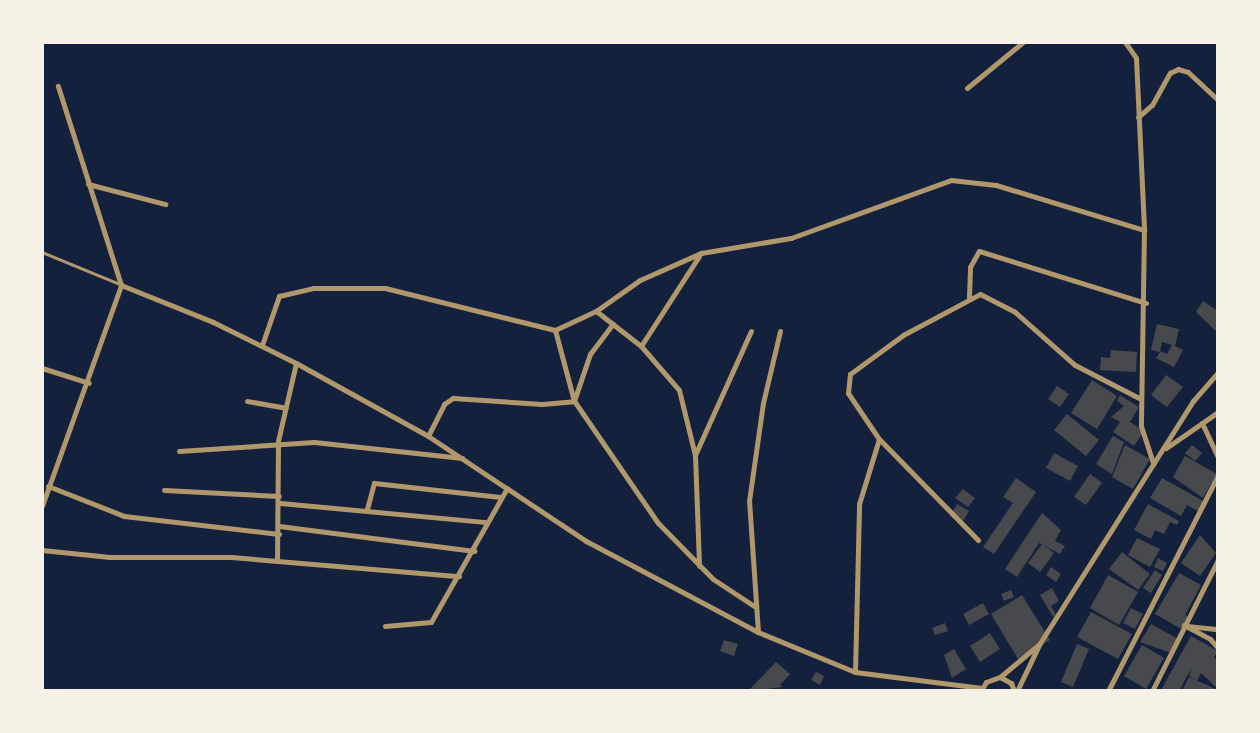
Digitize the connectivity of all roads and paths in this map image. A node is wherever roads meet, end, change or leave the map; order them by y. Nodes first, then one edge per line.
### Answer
1 (1023, 42) edge
2 (1125, 42) edge
3 (58, 86) dead end
4 (967, 88) dead end
5 (1218, 100) edge
6 (1138, 117) junction
7 (88, 184) junction
8 (165, 204) dead end
9 (1144, 230) junction
10 (42, 252) edge
11 (701, 254) junction
12 (121, 285) junction
13 (969, 297) junction
14 (1146, 303) junction
15 (596, 311) junction
16 (613, 324) junction
17 (555, 330) junction
18 (751, 331) dead end
19 (780, 331) dead end
20 (262, 345) junction
21 (641, 346) junction
22 (296, 363) junction
23 (42, 368) edge
24 (1218, 372) edge
25 (89, 383) junction
26 (1139, 398) junction
27 (247, 401) dead end
28 (575, 401) junction
29 (285, 408) junction
30 (1218, 412) edge
31 (1202, 423) junction
32 (428, 436) junction
33 (879, 439) junction
34 (278, 441) junction
35 (1162, 451) junction
36 (179, 452) dead end
37 (695, 455) junction
38 (1218, 457) edge
39 (464, 459) junction
40 (1153, 464) junction
41 (1218, 477) edge
42 (48, 486) junction
43 (507, 488) junction
44 (164, 490) dead end
45 (500, 497) junction
46 (279, 500) junction
47 (42, 506) edge
48 (367, 509) junction
49 (486, 522) junction
50 (279, 526) junction
51 (279, 534) junction
52 (978, 540) dead end
53 (42, 550) edge
54 (474, 551) junction
55 (1218, 560) edge
56 (277, 561) junction
57 (699, 566) junction
58 (459, 576) junction
59 (754, 606) junction
60 (1184, 625) junction
61 (385, 626) dead end
62 (1218, 629) edge
63 (758, 632) junction
64 (1040, 643) junction
65 (1218, 649) edge
66 (855, 672) junction
67 (1000, 677) junction
68 (982, 690) edge
69 (1016, 691) edge
70 (1108, 691) edge
71 (1152, 691) edge

1 - 4 street
2 - 6 street
3 - 7 street
5 - 6 street
6 - 9 street
7 - 8 street
7 - 12 street
9 - 11 street
9 - 14 street
10 - 12 lane
11 - 15 street
11 - 21 street
12 - 20 street
12 - 25 street
13 - 14 street
13 - 26 street
13 - 33 street
14 - 26 street
15 - 16 street
15 - 17 street
16 - 21 street
16 - 28 street
17 - 20 street
17 - 28 street
18 - 37 street
19 - 59 street
20 - 22 street
21 - 37 street
22 - 29 street
22 - 32 street
23 - 25 street
24 - 35 street
25 - 42 street
26 - 40 street
27 - 29 street
28 - 32 street
28 - 57 street
29 - 34 street
30 - 31 street
31 - 35 street
31 - 38 street
32 - 39 street
33 - 52 street
33 - 66 street
34 - 36 street
34 - 39 street
34 - 46 street
35 - 40 street
37 - 57 street
39 - 43 street
40 - 64 street
41 - 70 street
42 - 47 street
42 - 51 street
43 - 45 street
43 - 63 street
44 - 46 street
45 - 48 street
45 - 49 street
46 - 48 street
46 - 50 street
48 - 49 street
49 - 54 street
50 - 51 street
50 - 54 street
51 - 56 street
53 - 56 street
54 - 58 street
55 - 60 street
56 - 58 street
57 - 59 street
58 - 61 street
59 - 63 street
60 - 62 street
60 - 65 street
60 - 71 street
63 - 66 street
64 - 67 street
64 - 69 street
66 - 68 street
67 - 68 street
67 - 69 street

